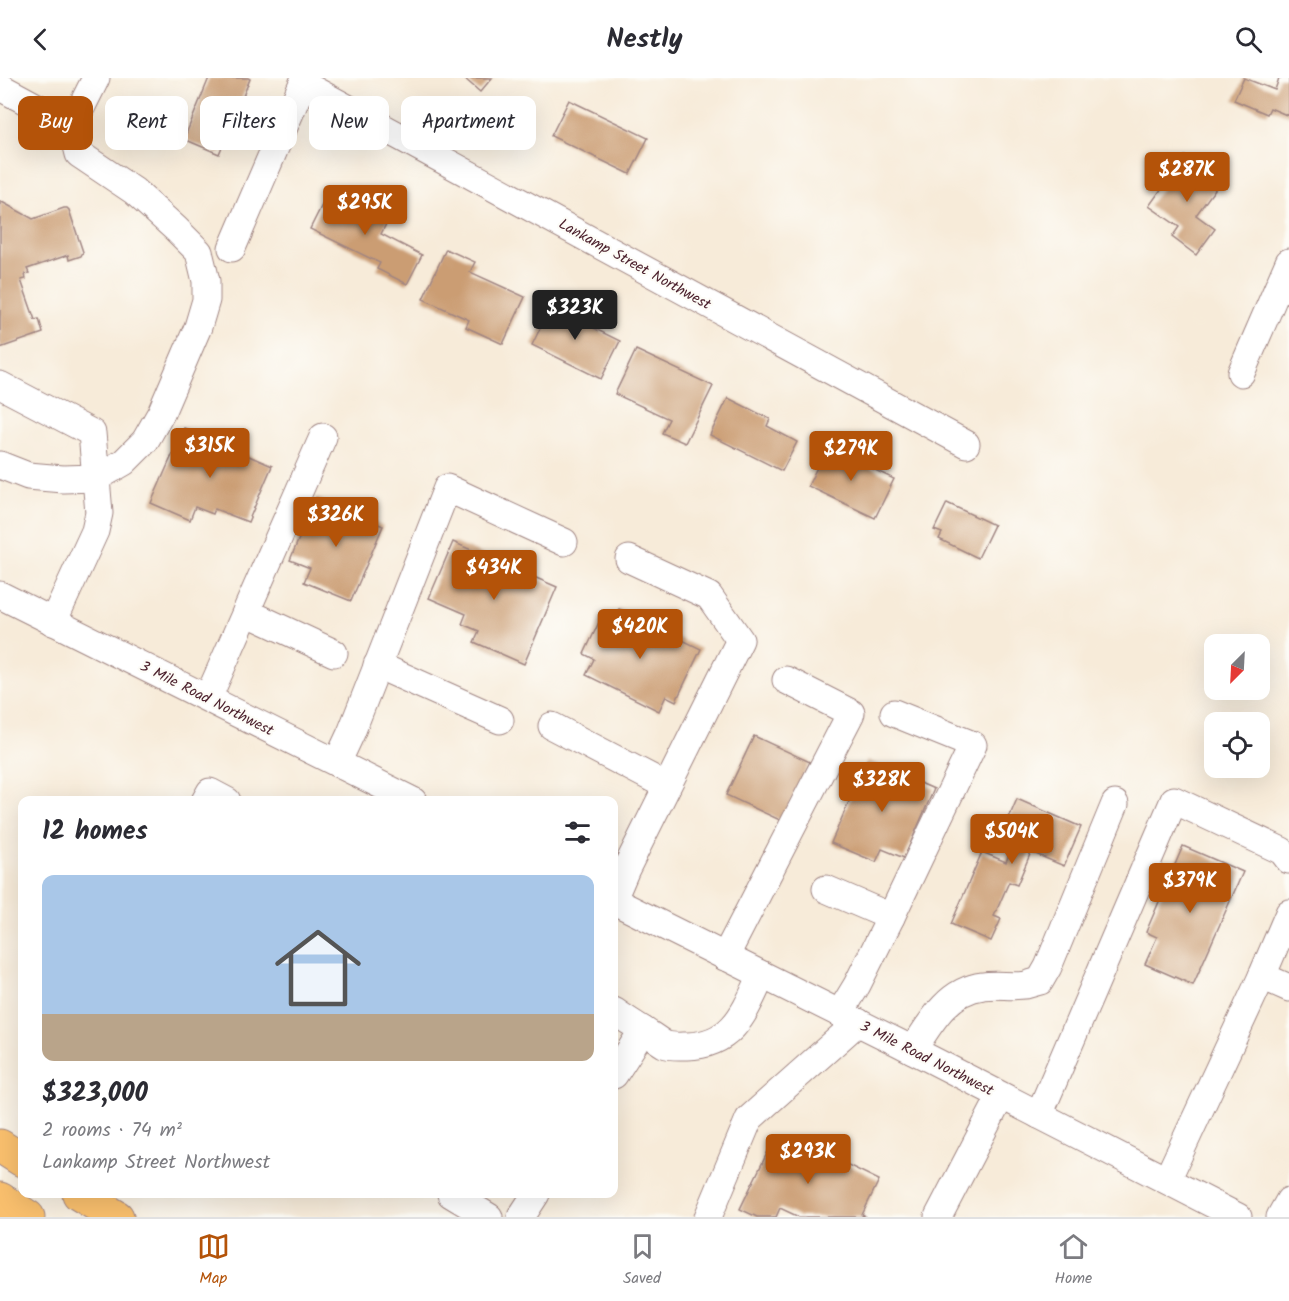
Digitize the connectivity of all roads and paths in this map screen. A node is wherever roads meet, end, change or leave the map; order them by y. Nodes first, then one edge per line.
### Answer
1 (96, 78) edge
2 (304, 81) edge
3 (0, 87) edge
4 (87, 96) edge
5 (18, 97) edge
6 (78, 150) edge
7 (232, 248) dead end
8 (1289, 262) edge
9 (1241, 373) dead end
10 (0, 385) edge
11 (323, 436) dead end
12 (966, 444) dead end
13 (0, 465) edge
14 (96, 478) junction
15 (564, 542) dead end
16 (629, 559) dead end
17 (0, 595) edge
18 (246, 612) junction
19 (53, 622) junction
20 (334, 653) dead end
21 (377, 665) junction
22 (786, 680) dead end
23 (208, 698) junction
24 (894, 713) dead end
25 (500, 720) dead end
26 (552, 726) dead end
27 (337, 763) junction
28 (667, 786) junction
29 (403, 796) edge
30 (1115, 804) dead end
31 (1289, 860) edge
32 (826, 889) dead end
33 (618, 890) edge
34 (618, 901) edge
35 (1289, 914) edge
36 (891, 917) junction
37 (725, 957) junction
38 (762, 975) junction
39 (1262, 976) junction
40 (1289, 988) edge
41 (618, 1014) edge
42 (849, 1018) junction
43 (643, 1030) junction
44 (913, 1050) junction
45 (618, 1069) edge
46 (1001, 1096) junction
47 (1040, 1115) junction
48 (0, 1146) edge
49 (18, 1157) edge
50 (1167, 1180) junction
51 (86, 1198) edge
52 (458, 1198) edge
53 (533, 1198) edge
54 (0, 1199) edge
55 (1289, 1201) edge
56 (28, 1217) edge
57 (117, 1217) edge
58 (489, 1217) edge
59 (521, 1217) edge
60 (708, 1217) edge
61 (938, 1217) edge
62 (1238, 1217) edge
63 (1280, 1217) edge

1 - 4 street
2 - 7 street
2 - 12 street, Lankamp Street Northwest
3 - 5 street
6 - 14 street
8 - 9 street
10 - 14 street
11 - 18 street
13 - 14 street
14 - 19 street
15 - 21 street
16 - 28 street
17 - 19 street, 3 Mile Road Northwest
18 - 20 street
18 - 23 street
19 - 23 street, 3 Mile Road Northwest
21 - 25 street
21 - 27 street
22 - 37 street
23 - 27 street, 3 Mile Road Northwest
24 - 36 street
26 - 28 street
27 - 29 street, 3 Mile Road Northwest
28 - 33 street
30 - 44 street
31 - 47 street
32 - 36 street
34 - 37 street, 3 Mile Road Northwest
35 - 39 street
36 - 42 street
37 - 38 street, 3 Mile Road Northwest
38 - 42 street, 3 Mile Road Northwest
38 - 43 street
39 - 40 street
39 - 50 street
41 - 43 street
42 - 44 street, 3 Mile Road Northwest
42 - 60 street
43 - 45 street
44 - 46 street, 3 Mile Road Northwest
46 - 47 street, 3 Mile Road Northwest
46 - 61 street
47 - 50 street, 3 Mile Road Northwest
48 - 49 highway
50 - 62 street, 3 Mile Road Northwest
51 - 57 highway
52 - 58 street
53 - 59 street
54 - 56 highway
55 - 63 street

